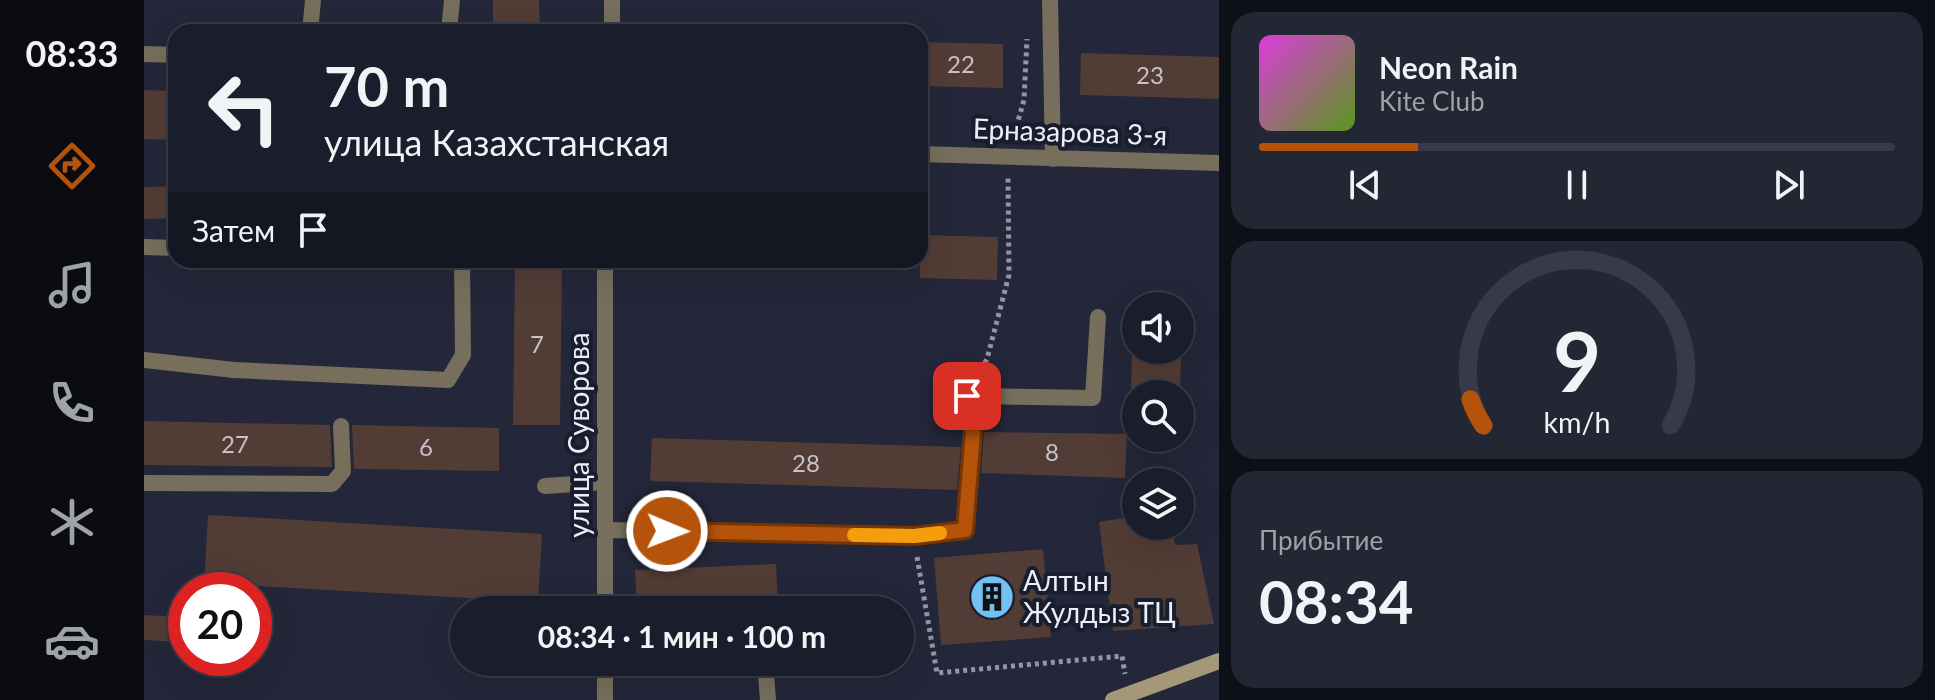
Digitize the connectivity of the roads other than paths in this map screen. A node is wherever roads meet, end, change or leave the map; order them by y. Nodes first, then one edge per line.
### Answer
1 (313, 0) edge
2 (452, 0) edge
3 (612, 0) edge
4 (1050, 0) edge
5 (311, 24) edge
6 (450, 24) edge
7 (612, 24) edge
8 (144, 54) edge
9 (168, 55) edge
10 (928, 154) edge
11 (1053, 159) junction
12 (1219, 163) edge
13 (144, 247) edge
14 (168, 248) edge
15 (462, 268) edge
16 (605, 268) edge
17 (1098, 317) dead end
18 (144, 360) edge
19 (341, 426) dead end
20 (605, 482) junction
21 (144, 483) edge
22 (545, 486) dead end
23 (605, 530) junction
24 (605, 596) edge
25 (1219, 661) edge
26 (605, 676) edge
27 (766, 676) edge
28 (1121, 698) edge
29 (605, 700) edge
30 (768, 700) edge

1 - 5 street
2 - 6 street
3 - 7 street
4 - 11 street
8 - 9 street
10 - 11 street, Ерназарова 3-я
11 - 12 street, Ерназарова 3-я
13 - 14 street
15 - 18 street
16 - 20 street, улица Суворова
17 - 23 street
19 - 21 street
20 - 22 street
20 - 23 street, улица Суворова
23 - 24 street, улица Суворова
25 - 28 main road
26 - 29 street
27 - 30 street

